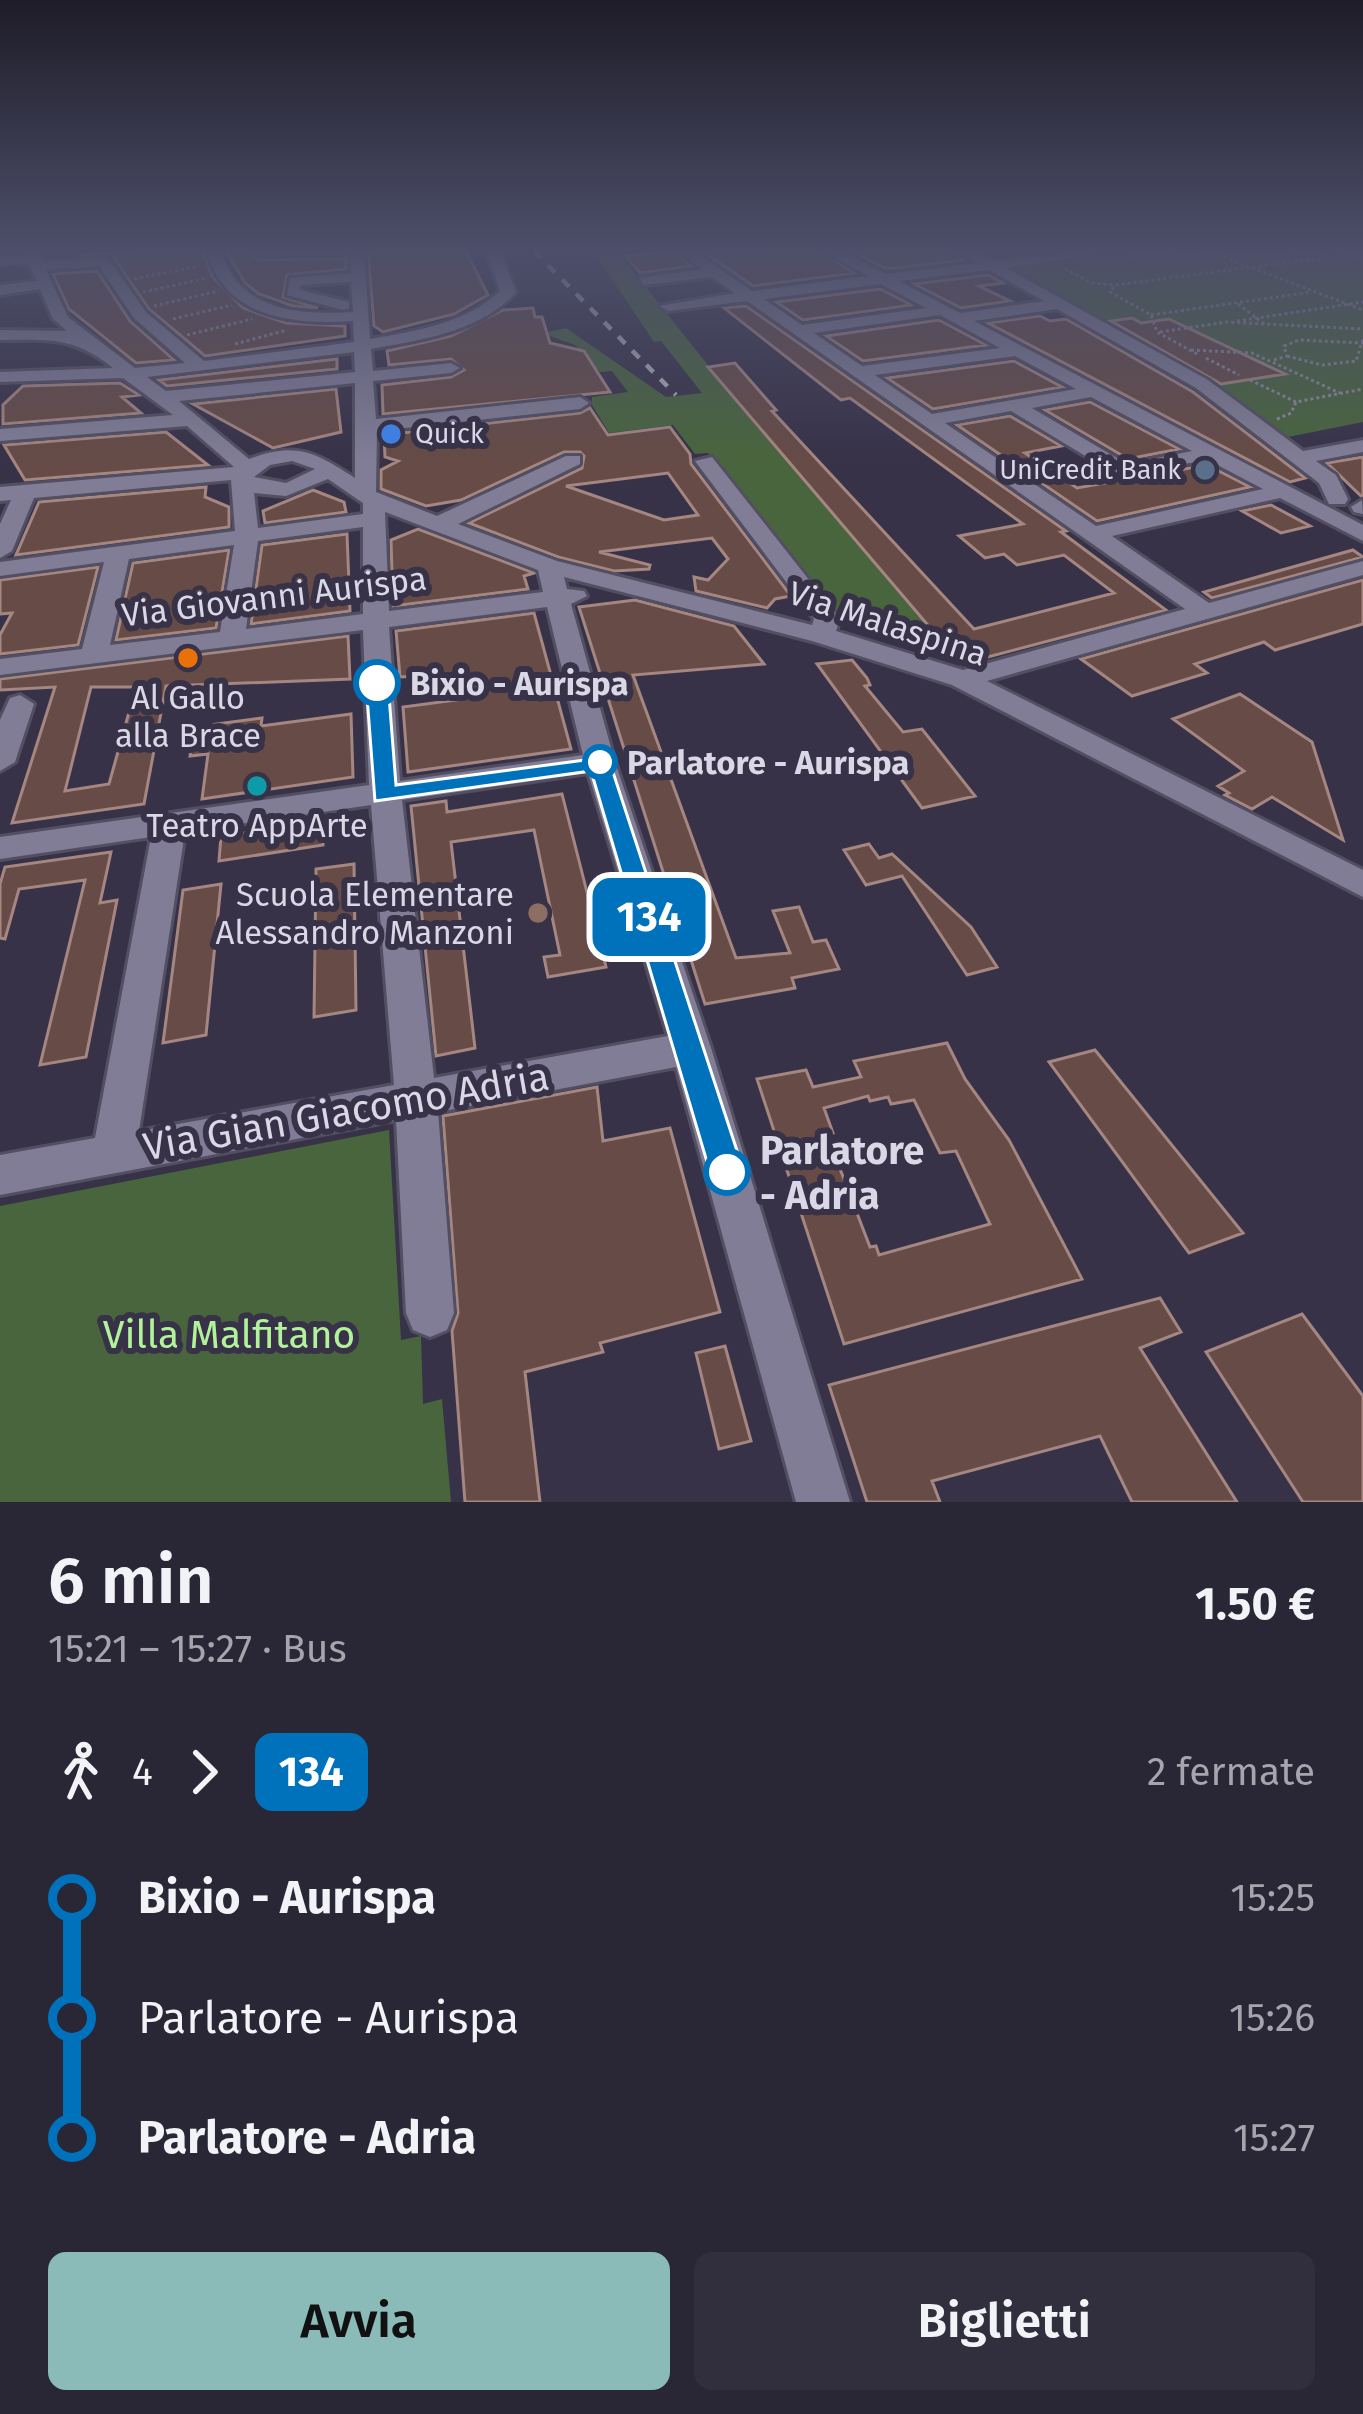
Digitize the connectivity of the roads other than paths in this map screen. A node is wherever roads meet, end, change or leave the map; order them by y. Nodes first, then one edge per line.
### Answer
1 (58, 321) edge
2 (63, 321) edge
3 (149, 321) edge
4 (361, 321) edge
5 (472, 321) edge
6 (786, 321) edge
7 (886, 321) edge
8 (957, 321) edge
9 (1094, 321) edge
10 (799, 330) junction
11 (5, 335) edge
12 (87, 342) junction
13 (361, 345) junction
14 (1013, 351) junction
15 (193, 359) junction
16 (452, 370) dead end
17 (857, 372) junction
18 (126, 374) junction
19 (9, 377) edge
20 (365, 379) junction
21 (1089, 392) junction
22 (0, 394) edge
23 (161, 400) junction
24 (580, 404) dead end
25 (1014, 405) junction
26 (188, 420) junction
27 (928, 420) junction
28 (367, 431) junction
29 (0, 435) edge
30 (225, 446) junction
31 (1363, 446) edge
32 (1208, 454) junction
33 (284, 456) junction
34 (1301, 458) junction
35 (573, 460) dead end
36 (705, 461) dead end
37 (0, 467) edge
38 (244, 474) junction
39 (312, 479) junction
40 (1284, 491) junction
41 (13, 493) edge
42 (370, 505) junction
43 (1332, 507) junction
44 (1363, 510) edge
45 (440, 524) junction
46 (247, 525) junction
47 (1091, 534) junction
48 (1363, 534) edge
49 (0, 551) edge
50 (118, 553) junction
51 (549, 566) junction
52 (1363, 568) edge
53 (0, 569) edge
54 (634, 590) junction
55 (556, 598) junction
56 (1204, 611) junction
57 (375, 620) junction
58 (821, 635) junction
59 (232, 638) junction
60 (94, 655) junction
61 (0, 667) edge
62 (962, 679) junction
63 (20, 704) dead end
64 (2, 751) edge
65 (600, 762) junction
66 (384, 795) junction
67 (170, 823) junction
68 (0, 848) edge
69 (1363, 885) edge
70 (691, 1048) junction
71 (416, 1098) junction
72 (115, 1154) junction
73 (0, 1175) edge
74 (430, 1313) dead end
75 (823, 1502) edge

1 - 11 street
2 - 12 street
3 - 15 street
4 - 13 street
5 - 13 street
6 - 10 street
7 - 10 street
8 - 14 street
9 - 34 street
10 - 17 street
11 - 12 street
12 - 18 street
13 - 15 street
13 - 20 street
14 - 17 street
14 - 21 street
15 - 18 street
16 - 20 street
17 - 27 street
18 - 19 street
18 - 23 street
19 - 22 street
20 - 23 street
20 - 28 street
21 - 25 street
21 - 32 street
23 - 26 street
24 - 28 street
25 - 27 street
25 - 32 street
26 - 29 street
26 - 30 street
27 - 47 street
28 - 33 street
28 - 42 street
30 - 33 street
30 - 38 street
31 - 34 street
32 - 40 street
33 - 38 street
33 - 39 street
34 - 43 street
35 - 45 street
36 - 58 street
37 - 41 street
38 - 39 street
38 - 41 street
38 - 46 street
39 - 42 street, Via Malaspina
39 - 46 street
40 - 43 street
40 - 47 street
41 - 49 street
42 - 45 street, Via Malaspina
42 - 46 street
42 - 57 street
43 - 44 street
43 - 48 street
45 - 51 street, Via Malaspina
46 - 50 street
46 - 59 street
47 - 56 street
50 - 53 street
50 - 60 street
51 - 54 street, Via Malaspina
51 - 55 street
52 - 56 street
54 - 55 street, Via Giovanni Aurispa
54 - 58 street, Via Malaspina
55 - 57 street, Via Giovanni Aurispa
55 - 65 street
56 - 62 street
57 - 59 street, Via Giovanni Aurispa
57 - 66 street
58 - 62 street, Via Malaspina
59 - 60 street, Via Giovanni Aurispa
60 - 61 street, Via Giovanni Aurispa
62 - 69 street, Via Malaspina
63 - 64 street
65 - 66 street
65 - 70 street
66 - 67 street
66 - 71 street
67 - 68 street
67 - 72 street
70 - 71 street, Via Gian Giacomo Adria
70 - 75 street
71 - 72 street, Via Gian Giacomo Adria
71 - 74 street
72 - 73 street, Via Gian Giacomo Adria

